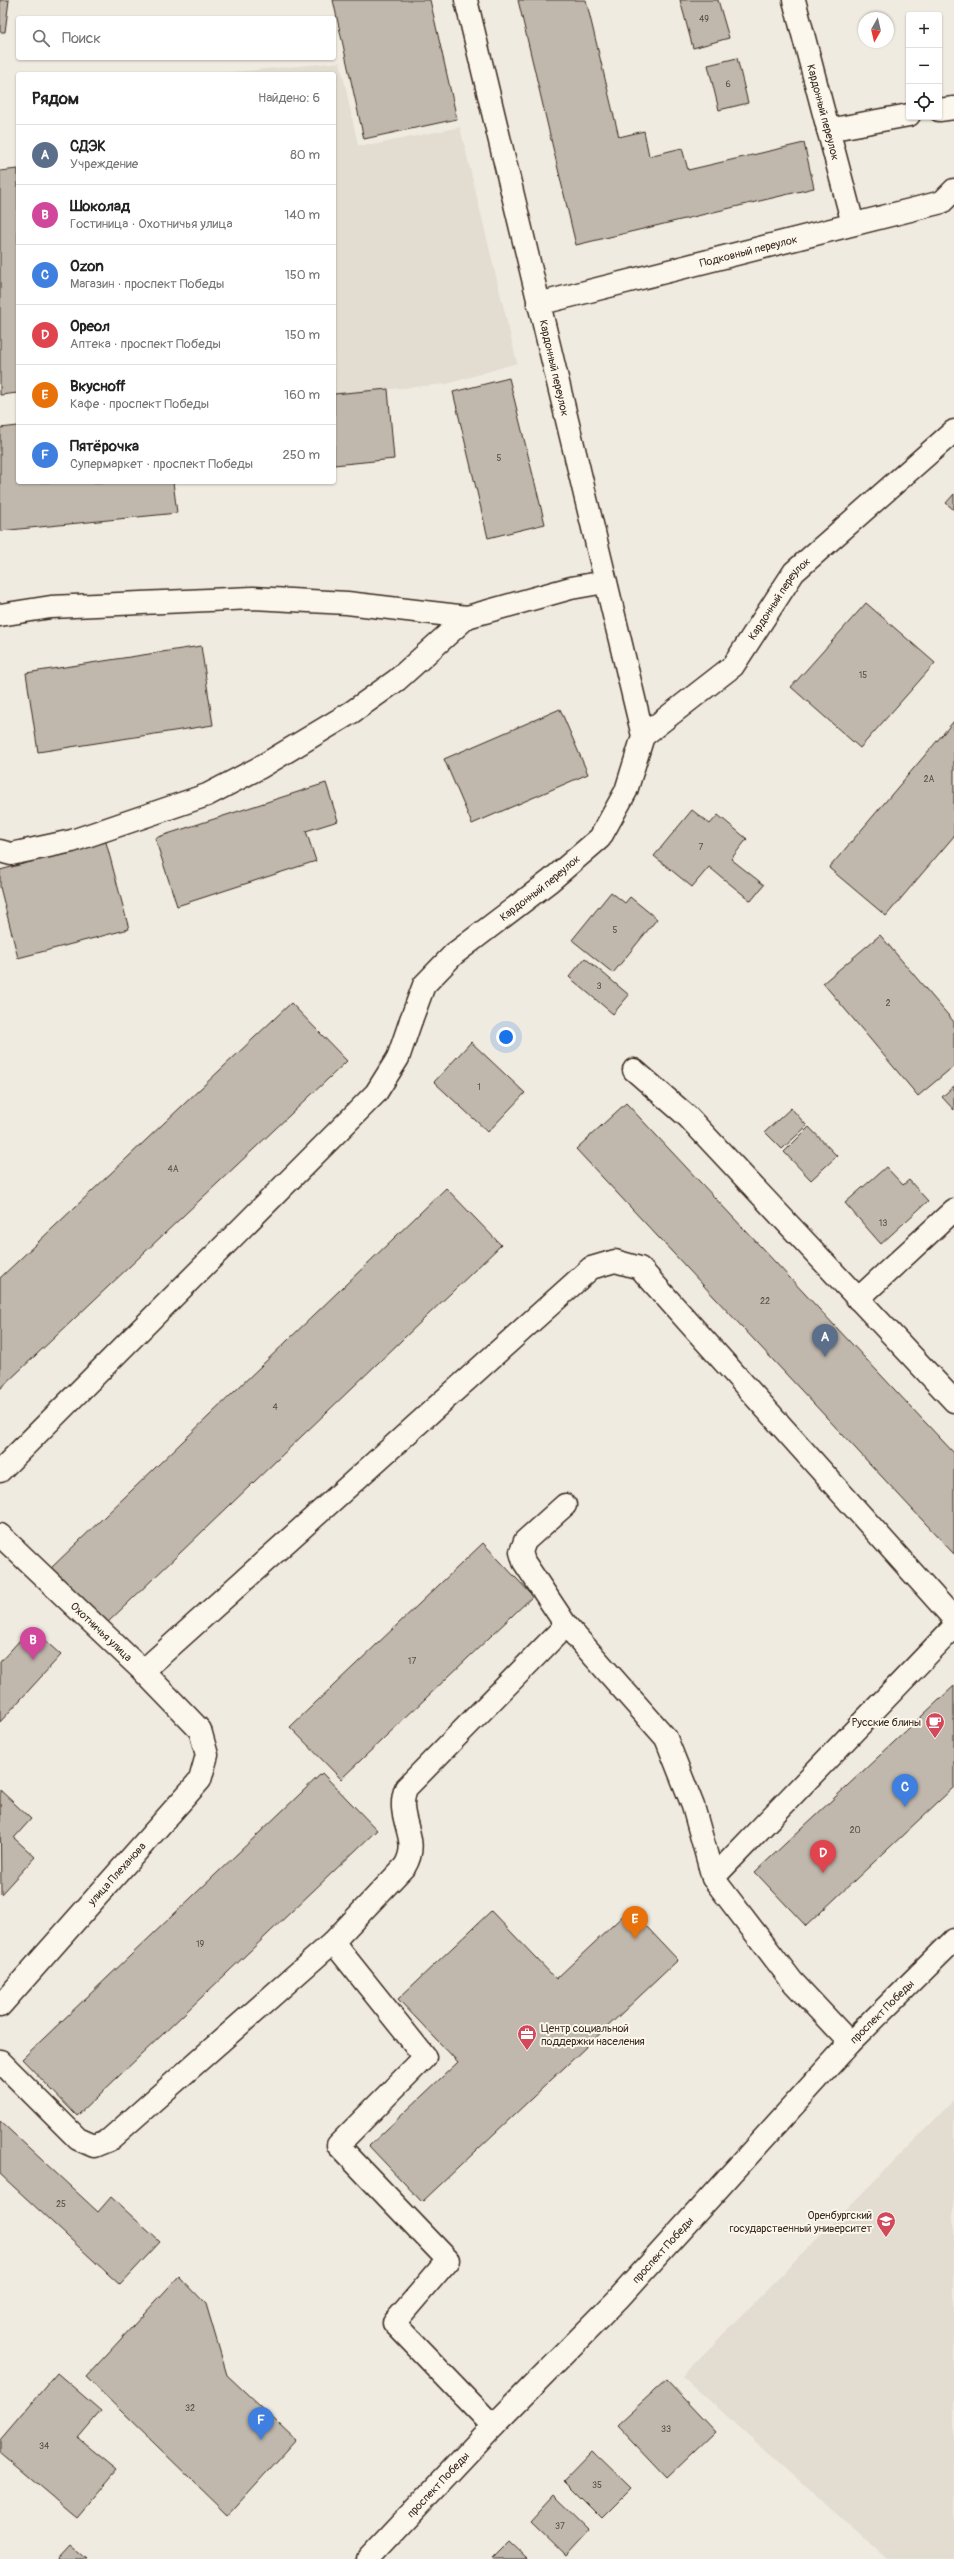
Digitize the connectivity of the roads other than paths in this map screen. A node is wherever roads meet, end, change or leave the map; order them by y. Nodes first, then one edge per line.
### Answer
1 (466, 0) edge
2 (794, 0) edge
3 (954, 108) edge
4 (942, 110) edge
5 (906, 116) edge
6 (828, 130) junction
7 (954, 190) edge
8 (853, 224) junction
9 (538, 304) junction
10 (954, 431) edge
11 (605, 582) junction
12 (0, 615) edge
13 (467, 617) junction
14 (643, 736) junction
15 (0, 850) edge
16 (634, 1070) dead end
17 (954, 1210) edge
18 (858, 1299) junction
19 (954, 1401) edge
20 (0, 1472) edge
21 (565, 1505) dead end
22 (0, 1535) edge
23 (954, 1619) edge
24 (566, 1625) junction
25 (954, 1626) edge
26 (143, 1671) junction
27 (200, 1730) joint
28 (713, 1878) junction
29 (954, 1940) edge
30 (333, 1942) junction
31 (0, 2006) edge
32 (850, 2043) junction
33 (0, 2061) edge
34 (493, 2426) junction
35 (368, 2559) edge

1 - 9 street, Кардонный переулок
2 - 6 street, Кардонный переулок
3 - 4 street
5 - 6 street
6 - 8 street, Кардонный переулок
7 - 8 street, Подковный переулок
8 - 9 street, Подковный переулок
9 - 11 street, Кардонный переулок
10 - 14 street, Кардонный переулок
11 - 13 street
11 - 14 street, Кардонный переулок
12 - 13 street
13 - 15 street
14 - 20 street, Кардонный переулок
16 - 18 street
17 - 18 street
18 - 19 street
21 - 24 street
22 - 26 street, Охотничья улица
23 - 26 street
24 - 28 street
24 - 30 street
25 - 28 street
26 - 27 street, Охотничья улица
27 - 31 street, улица Плеханова
28 - 32 street
29 - 32 street, проспект Победы
30 - 33 street
30 - 34 street
32 - 34 street, проспект Победы
34 - 35 street, проспект Победы

